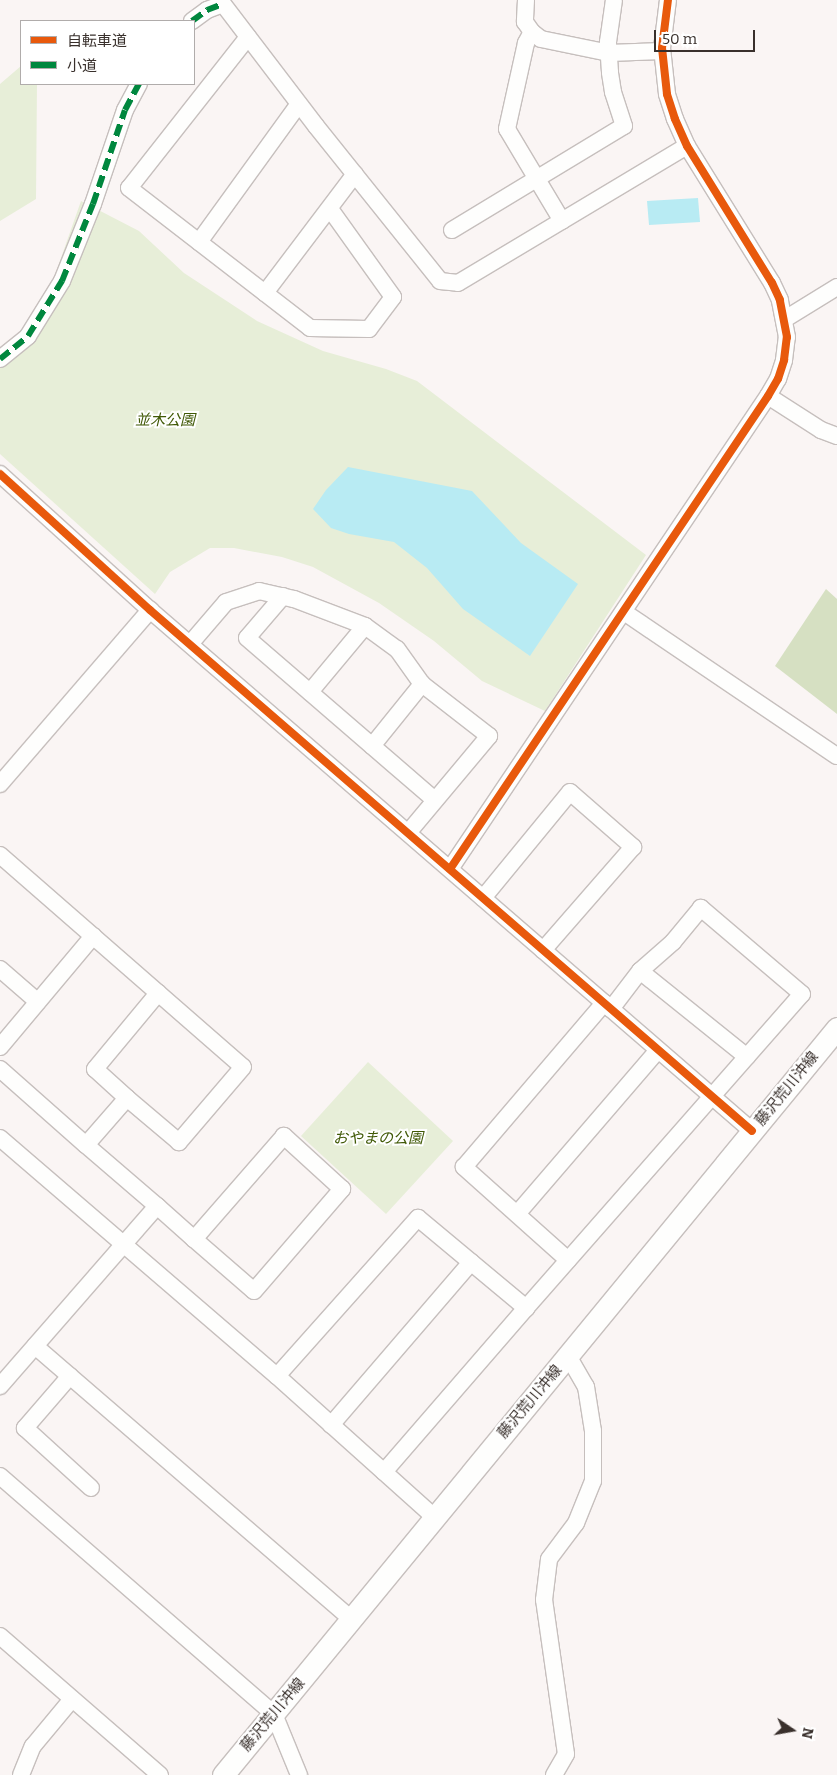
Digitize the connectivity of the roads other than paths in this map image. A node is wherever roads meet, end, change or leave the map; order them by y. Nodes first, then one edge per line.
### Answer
1 (526, 0) edge
2 (614, 0) edge
3 (668, 0) edge
4 (221, 2) edge
5 (193, 20) edge
6 (532, 32) junction
7 (248, 37) junction
8 (662, 51) junction
9 (609, 53) junction
10 (138, 85) edge
11 (300, 104) junction
12 (687, 146) junction
13 (356, 174) junction
14 (537, 179) junction
15 (330, 209) junction
16 (562, 221) junction
17 (452, 230) dead end
18 (199, 242) junction
19 (837, 287) edge
20 (265, 292) junction
21 (785, 319) junction
22 (0, 359) edge
23 (768, 396) junction
24 (837, 436) edge
25 (0, 474) edge
26 (283, 596) junction
27 (150, 610) junction
28 (624, 612) junction
29 (365, 626) junction
30 (190, 644) junction
31 (422, 684) junction
32 (310, 692) junction
33 (372, 746) junction
34 (837, 756) edge
35 (0, 784) edge
36 (435, 800) junction
37 (408, 833) junction
38 (2, 861) edge
39 (450, 869) junction
40 (483, 898) junction
41 (93, 936) junction
42 (544, 950) junction
43 (0, 969) edge
44 (640, 971) junction
45 (158, 993) junction
46 (38, 1002) junction
47 (607, 1006) junction
48 (837, 1028) edge
49 (0, 1047) edge
50 (658, 1050) junction
51 (747, 1057) junction
52 (0, 1069) edge
53 (712, 1097) junction
54 (127, 1098) junction
55 (752, 1132) junction
56 (0, 1138) edge
57 (86, 1145) junction
58 (157, 1206) junction
59 (517, 1214) junction
60 (194, 1239) junction
61 (123, 1245) junction
62 (568, 1260) junction
63 (471, 1262) junction
64 (526, 1308) junction
65 (35, 1346) junction
66 (568, 1356) junction
67 (70, 1376) junction
68 (277, 1376) junction
69 (0, 1386) edge
70 (331, 1425) junction
71 (384, 1472) junction
72 (0, 1476) edge
73 (91, 1488) dead end
74 (434, 1517) junction
75 (352, 1620) junction
76 (0, 1636) edge
77 (72, 1699) junction
78 (274, 1714) junction
79 (21, 1775) edge
80 (160, 1775) edge
81 (222, 1775) edge
82 (299, 1775) edge
83 (554, 1775) edge

1 - 6 street
2 - 9 street
3 - 8 street
4 - 5 street
4 - 7 street
6 - 9 street
6 - 14 street
7 - 11 street
7 - 18 street
8 - 9 street
8 - 12 street
9 - 14 street
10 - 22 street
11 - 13 street
11 - 18 street
12 - 16 street
12 - 21 street
13 - 15 street
13 - 16 street
14 - 16 street
14 - 17 street
15 - 20 street
15 - 20 street
18 - 20 street
19 - 21 street
21 - 23 street
23 - 24 street
23 - 28 street
25 - 27 street
26 - 29 street
26 - 30 street
26 - 32 street
27 - 30 street
27 - 35 street
28 - 34 street
28 - 39 street
29 - 31 street
29 - 32 street
30 - 37 street
31 - 33 street
31 - 36 street
32 - 33 street
33 - 36 street
36 - 37 street
37 - 39 street
38 - 41 street
39 - 40 street
40 - 42 street
40 - 42 street
41 - 45 street
41 - 46 street
42 - 47 street
43 - 46 street
44 - 47 street
44 - 51 street
44 - 51 street
45 - 54 street
45 - 54 street
46 - 49 street
47 - 50 street
47 - 59 street
48 - 55 main road, 藤沢荒川沖線
50 - 53 street
50 - 59 street
51 - 53 street
52 - 57 street
53 - 55 street
53 - 62 street
54 - 57 street
55 - 66 main road, 藤沢荒川沖線
56 - 61 street
57 - 58 street
58 - 60 street
58 - 61 street
59 - 62 street
60 - 60 street
61 - 65 street
61 - 68 street
62 - 64 street
63 - 64 street
63 - 68 street
63 - 70 street
64 - 71 street
65 - 67 street
65 - 69 street
66 - 74 main road, 藤沢荒川沖線
66 - 83 street
67 - 73 street
67 - 75 street
68 - 70 street
70 - 71 street
71 - 74 street
72 - 78 street
74 - 75 main road, 藤沢荒川沖線
75 - 78 main road, 藤沢荒川沖線
76 - 77 street
77 - 79 street
77 - 80 street
78 - 81 main road, 藤沢荒川沖線
78 - 82 street

